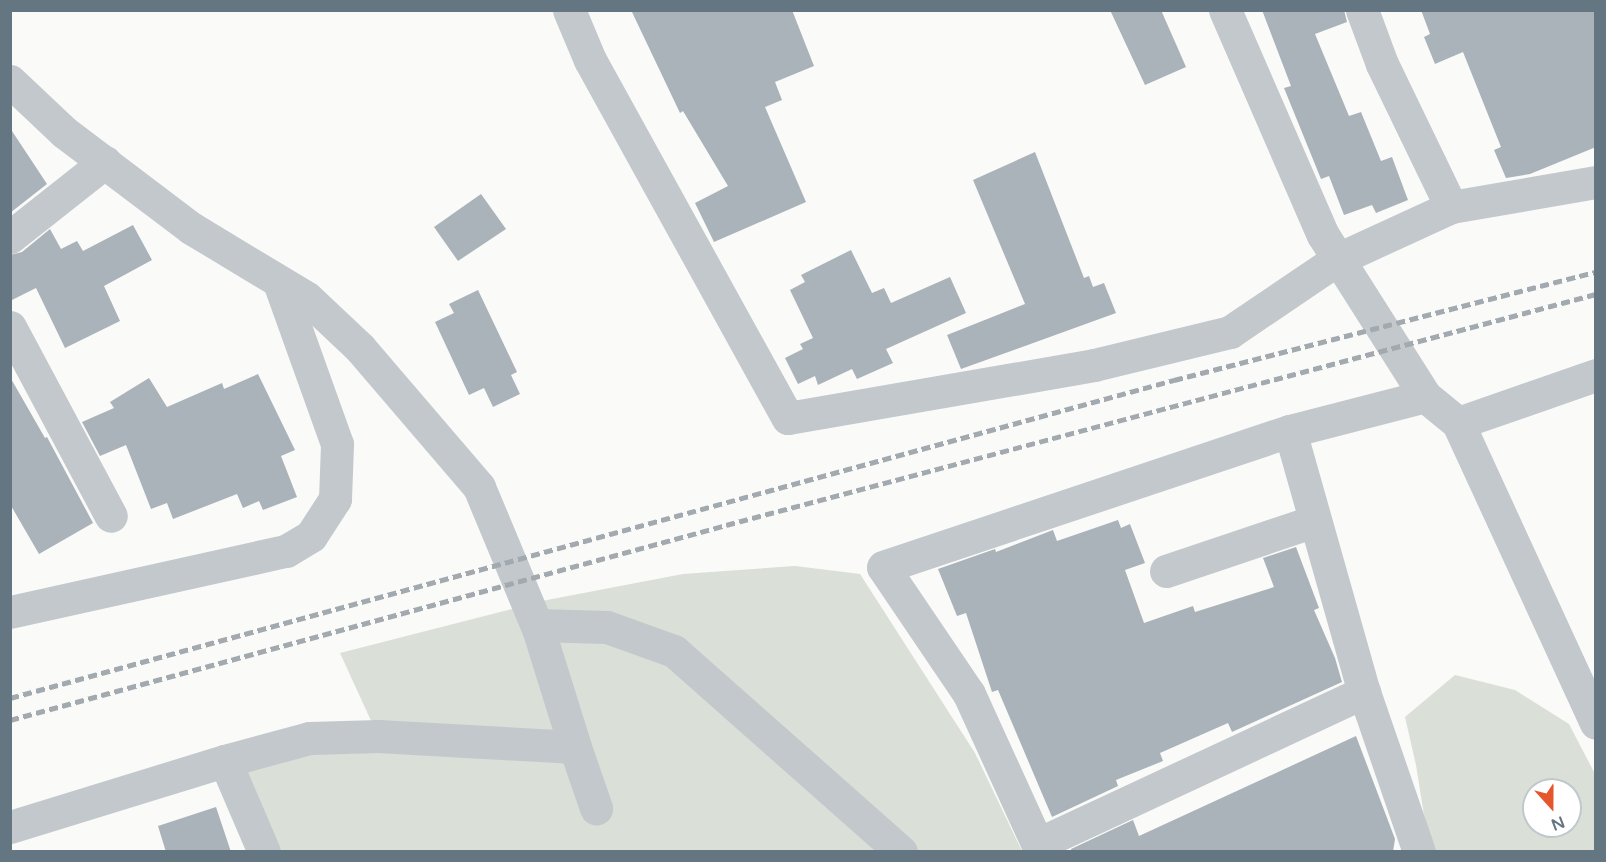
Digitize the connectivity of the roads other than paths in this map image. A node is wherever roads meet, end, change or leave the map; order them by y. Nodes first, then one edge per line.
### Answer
1 (569, 10) edge
2 (1225, 10) edge
3 (1362, 10) edge
4 (10, 81) edge
5 (105, 162) junction
6 (1596, 182) edge
7 (1452, 207) junction
8 (10, 237) edge
9 (1338, 259) junction
10 (279, 282) junction
11 (10, 327) edge
12 (1596, 375) edge
13 (1425, 396) junction
14 (1458, 423) junction
15 (1290, 430) junction
16 (111, 516) dead end
17 (1315, 521) junction
18 (1166, 571) dead end
19 (10, 612) edge
20 (538, 629) junction
21 (1364, 692) junction
22 (1596, 723) edge
23 (575, 747) junction
24 (225, 761) junction
25 (596, 808) dead end
26 (10, 827) edge
27 (1040, 848) edge
28 (264, 852) edge
29 (901, 852) edge
30 (1419, 852) edge

1 - 9 street
2 - 9 street
3 - 7 street
4 - 5 street
5 - 8 street
5 - 10 street
6 - 7 street
7 - 9 street
9 - 13 street
10 - 19 street
10 - 20 street
11 - 16 street
12 - 14 street
13 - 14 street
13 - 15 street
14 - 22 street
15 - 17 street
15 - 27 street
17 - 18 street
17 - 21 street
20 - 23 street
20 - 29 street
21 - 27 street
21 - 30 street
23 - 24 street
23 - 25 street
24 - 26 street
24 - 28 street

